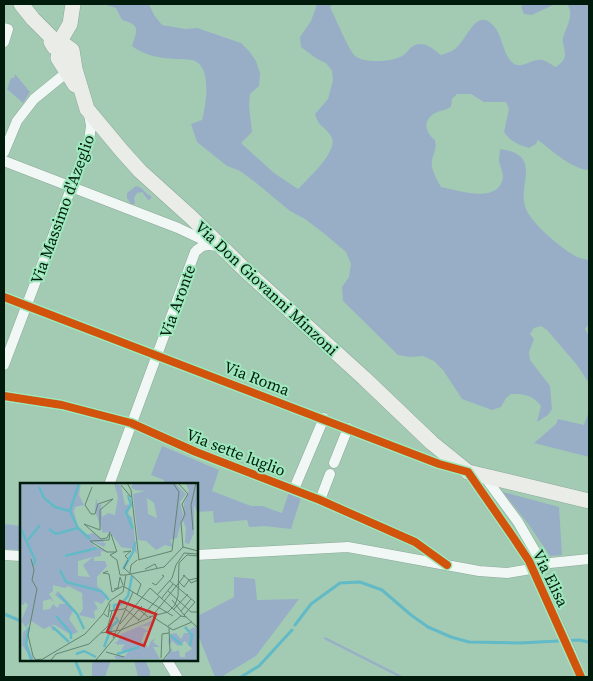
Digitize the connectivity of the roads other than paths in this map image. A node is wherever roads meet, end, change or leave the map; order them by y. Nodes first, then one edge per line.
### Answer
1 (21, 4) edge
2 (74, 4) edge
3 (6, 29) edge
4 (60, 40) junction
5 (4, 42) edge
6 (66, 72) junction
7 (81, 92) junction
8 (87, 109) junction
9 (4, 152) edge
10 (4, 161) edge
11 (71, 187) junction
12 (220, 248) junction
13 (4, 297) edge
14 (32, 307) junction
15 (158, 355) junction
16 (4, 365) edge
17 (4, 396) edge
18 (324, 418) junction
19 (131, 423) junction
20 (348, 428) junction
21 (334, 463) dead end
22 (468, 472) junction
23 (330, 474) dead end
24 (485, 477) junction
25 (110, 483) edge
26 (294, 489) junction
27 (320, 500) junction
28 (589, 501) edge
29 (4, 555) edge
30 (198, 555) edge
31 (20, 556) edge
32 (589, 559) edge
33 (447, 564) junction
34 (544, 565) junction
35 (168, 661) edge
36 (176, 677) edge
37 (581, 677) edge

1 - 4 main road
2 - 4 main road
3 - 5 street
4 - 6 main road, Via Don Giovanni Minzoni
4 - 7 main road, Via Don Giovanni Minzoni
6 - 7 main road, Via Don Giovanni Minzoni
6 - 9 street
7 - 8 main road, Via Don Giovanni Minzoni
8 - 11 street, Via Massimo d'Azeglio
8 - 12 main road, Via Don Giovanni Minzoni
10 - 11 street
11 - 12 street
11 - 14 street, Via Massimo d'Azeglio
12 - 15 street, Via Aronte
12 - 22 main road, Via Don Giovanni Minzoni
13 - 14 street, Via Roma
14 - 15 street, Via Roma
14 - 16 street, Via Massimo d'Azeglio
15 - 18 street, Via Roma
15 - 19 street, Via Aronte
17 - 19 street, Via sette luglio
18 - 20 street, Via Roma
18 - 26 street
19 - 25 street, Via Aronte
19 - 26 street, Via sette luglio
20 - 21 street
20 - 22 street, Via Roma
22 - 24 main road, Via Roma
22 - 37 street, Via Elisa, bridge
23 - 27 street
24 - 28 main road, Via Roma
24 - 34 street
26 - 27 street, Via sette luglio
27 - 33 street, Via sette luglio
29 - 31 street
30 - 33 street
32 - 34 street
33 - 34 street
35 - 36 street

